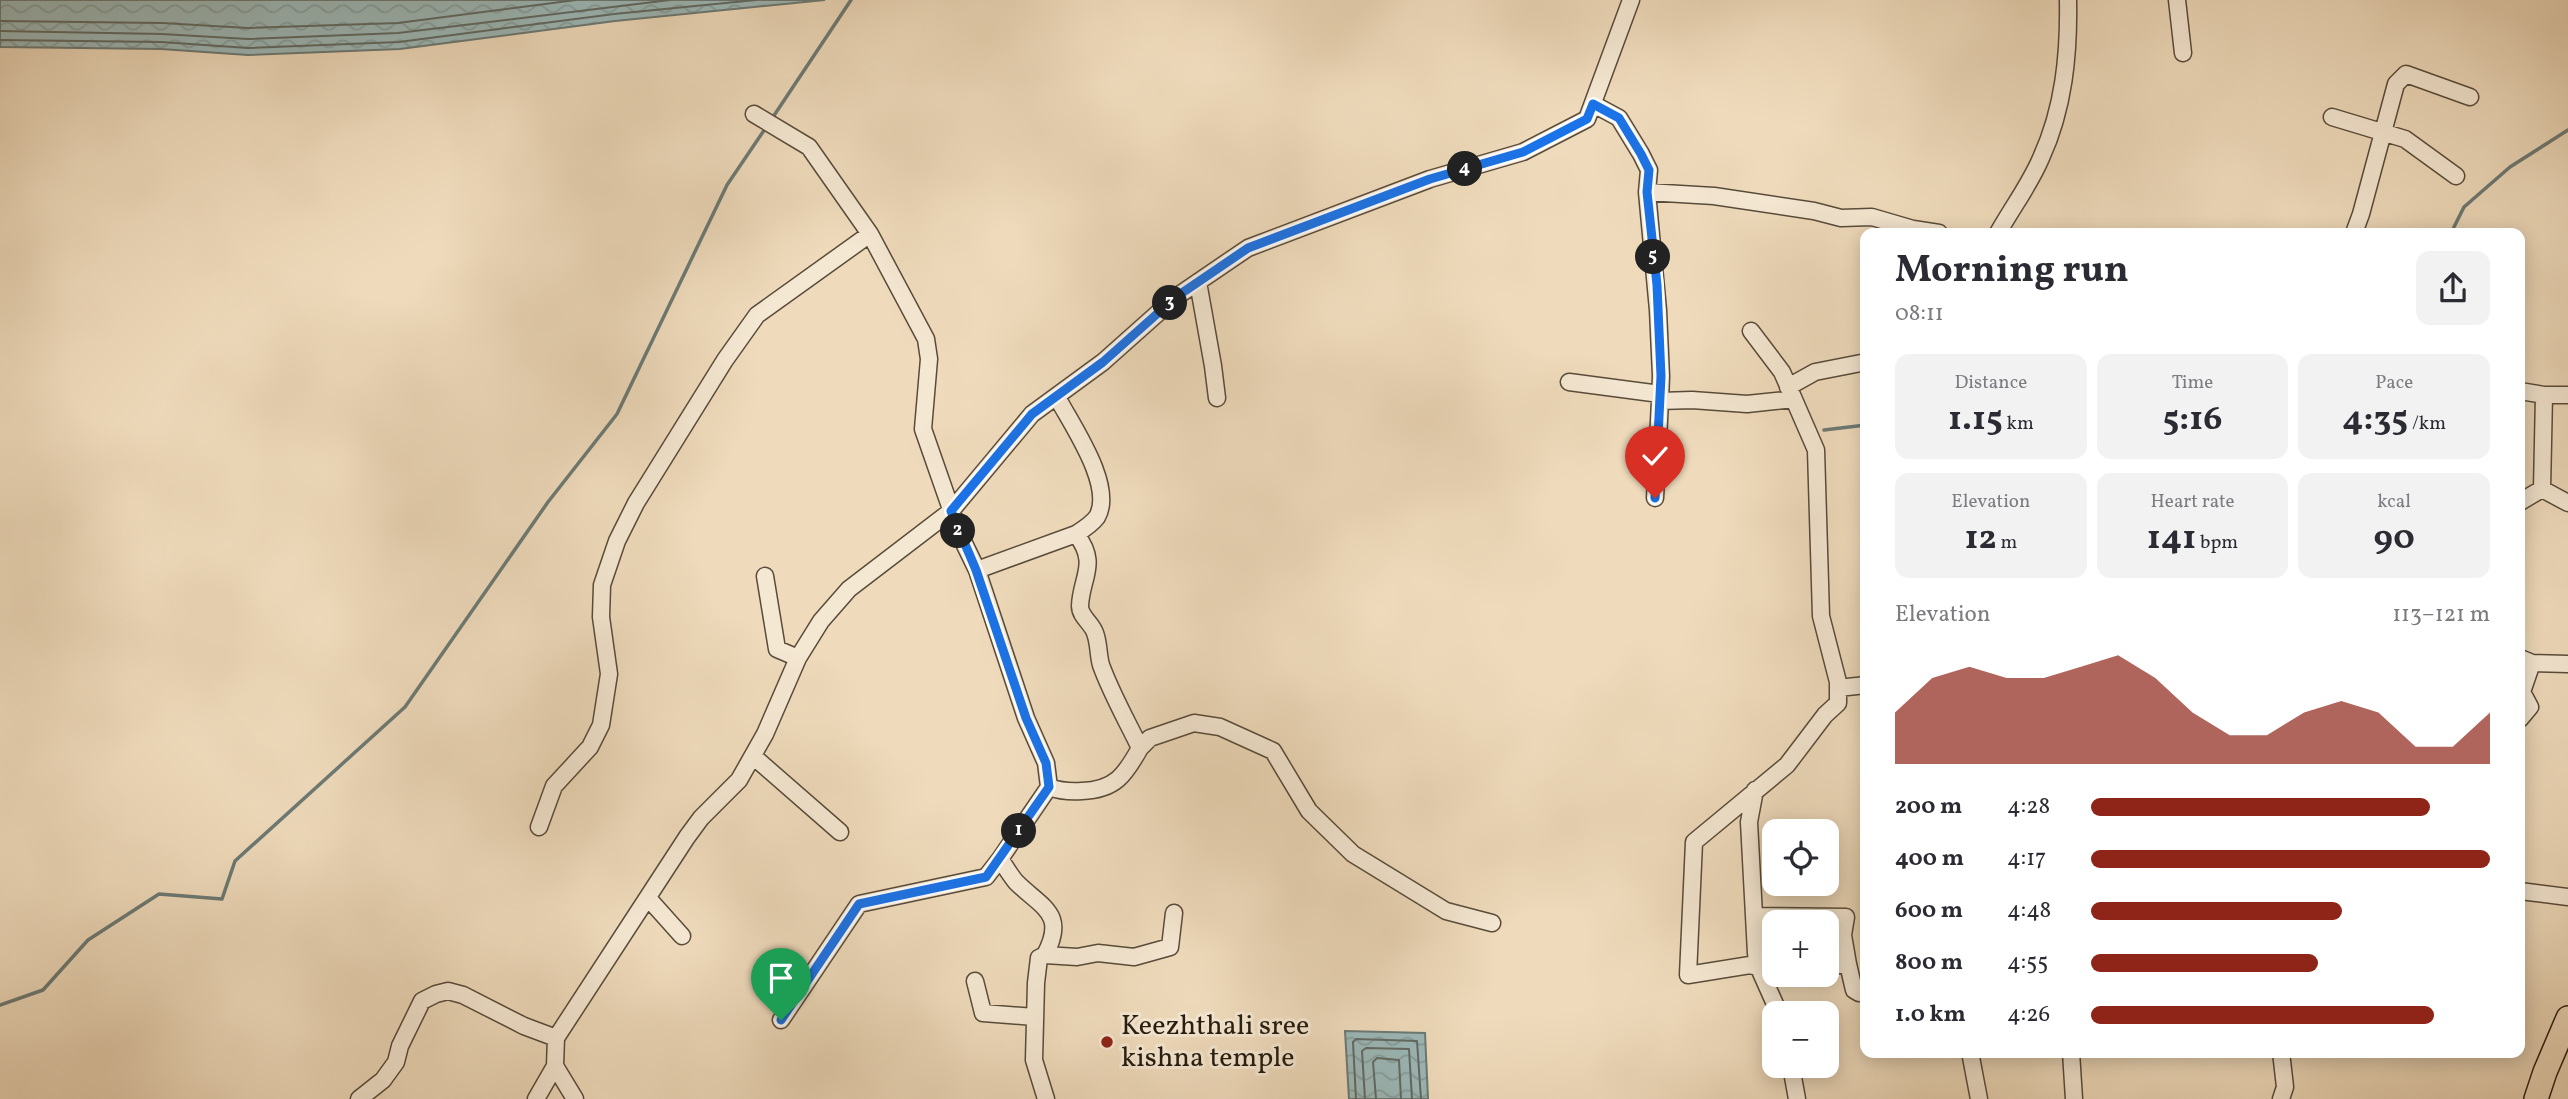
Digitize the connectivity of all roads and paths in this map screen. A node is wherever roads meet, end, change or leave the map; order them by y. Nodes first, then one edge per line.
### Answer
1 (1630, 0) edge
2 (2068, 0) edge
3 (2177, 0) edge
4 (2183, 53) dead end
5 (2470, 97) dead end
6 (1593, 104) junction
7 (2332, 117) dead end
8 (764, 120) dead end
9 (2382, 132) junction
10 (2456, 176) dead end
11 (1647, 192) junction
12 (1910, 228) edge
13 (2001, 228) edge
14 (2355, 228) edge
15 (870, 234) junction
16 (1198, 282) junction
17 (1751, 331) dead end
18 (1860, 363) edge
19 (1569, 382) dead end
20 (2525, 392) edge
21 (1791, 393) junction
22 (2568, 394) edge
23 (2544, 395) junction
24 (1058, 397) junction
25 (1217, 398) dead end
26 (1660, 398) junction
27 (2542, 489) junction
28 (1655, 498) dead end
29 (2525, 499) edge
30 (2568, 503) edge
31 (951, 511) junction
32 (1076, 534) junction
33 (976, 570) junction
34 (765, 576) dead end
35 (798, 658) junction
36 (2526, 661) edge
37 (2568, 663) edge
38 (1860, 686) edge
39 (1838, 688) junction
40 (2525, 698) edge
41 (2525, 713) edge
42 (1140, 748) junction
43 (754, 757) junction
44 (1049, 787) junction
45 (1755, 790) junction
46 (539, 827) dead end
47 (840, 832) dead end
48 (1000, 859) junction
49 (2525, 892) edge
50 (2568, 897) edge
51 (648, 898) junction
52 (1174, 913) dead end
53 (1755, 916) junction
54 (1492, 923) dead end
55 (682, 936) dead end
56 (1045, 955) junction
57 (1848, 964) junction
58 (1839, 965) edge
59 (1758, 966) junction
60 (1762, 968) edge
61 (975, 981) dead end
62 (1860, 993) edge
63 (1774, 1001) edge
64 (1034, 1017) junction
65 (2568, 1018) edge
66 (781, 1020) dead end
67 (556, 1038) junction
68 (1971, 1058) edge
69 (2071, 1058) edge
70 (2282, 1058) edge
71 (555, 1066) junction
72 (1793, 1078) edge
73 (359, 1099) edge
74 (536, 1099) edge
75 (575, 1099) edge
76 (1046, 1099) edge
77 (1797, 1099) edge
78 (1979, 1099) edge
79 (2074, 1099) edge
80 (2281, 1099) edge
81 (2536, 1099) edge

1 - 6 street
2 - 13 street
3 - 4 street
5 - 9 street
6 - 11 street
6 - 16 street
7 - 9 street
8 - 15 street
9 - 10 street
9 - 14 street
11 - 12 street
11 - 26 street
15 - 31 street
15 - 46 street
16 - 24 street
16 - 25 street
17 - 21 street
18 - 21 street
19 - 26 street
20 - 23 street
21 - 26 street
21 - 39 street
22 - 23 street
23 - 27 street
24 - 31 street
24 - 32 street
26 - 28 street
27 - 29 street
27 - 30 street
31 - 33 street
31 - 35 street
32 - 33 street
32 - 42 street
33 - 44 street
34 - 35 street
35 - 43 street
36 - 37 street
38 - 39 street
39 - 45 street
40 - 41 street
42 - 44 street
42 - 54 street
43 - 47 street
43 - 51 street
44 - 48 street
45 - 53 street
45 - 59 street
48 - 56 street
48 - 66 street
49 - 50 street
51 - 55 street
51 - 67 street
52 - 56 street
53 - 57 street
53 - 59 street
56 - 64 street
57 - 58 street
57 - 62 street
59 - 60 street
59 - 63 street
61 - 64 street
64 - 76 street
65 - 81 highway
67 - 71 street
67 - 73 street
68 - 78 street
69 - 79 street
70 - 80 street
71 - 74 street
71 - 75 street
72 - 77 street

